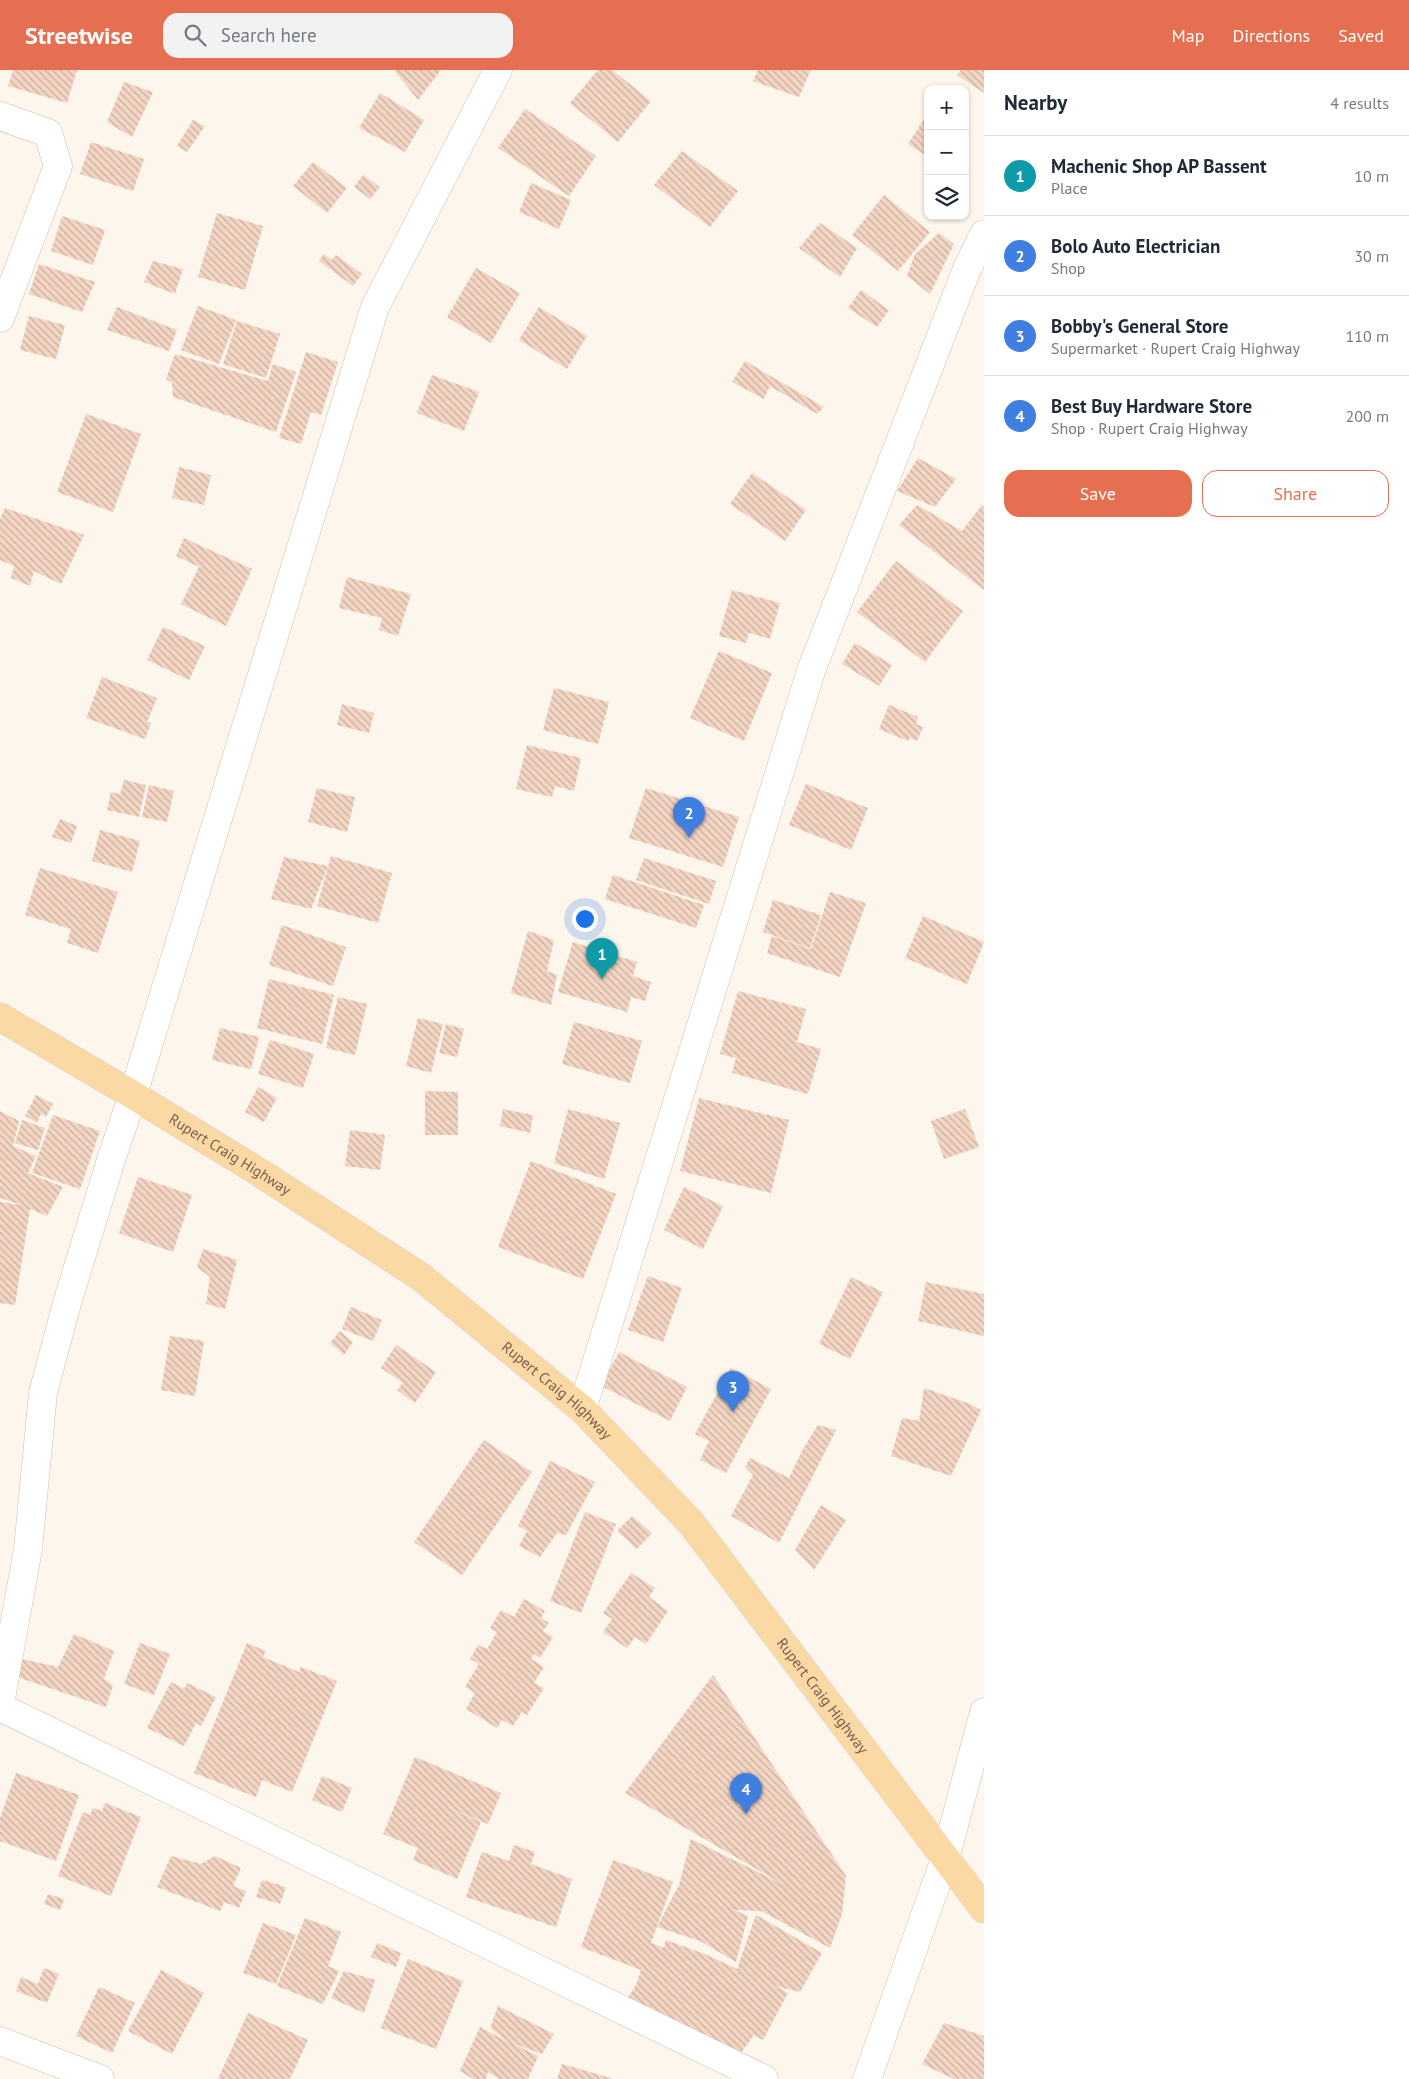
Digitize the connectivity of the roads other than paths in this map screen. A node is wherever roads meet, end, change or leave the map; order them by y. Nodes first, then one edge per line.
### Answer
1 (498, 70) edge
2 (0, 116) edge
3 (984, 234) edge
4 (0, 318) edge
5 (0, 1017) edge
6 (133, 1094) junction
7 (582, 1409) junction
8 (0, 1706) edge
9 (984, 1712) edge
10 (945, 1860) junction
11 (984, 1909) edge
12 (0, 2041) edge
13 (100, 2079) edge
14 (764, 2079) edge
15 (867, 2079) edge

1 - 6 street
2 - 4 street
3 - 7 street
5 - 6 main road, Rupert Craig Highway
6 - 7 main road, Rupert Craig Highway
6 - 8 street
7 - 10 main road, Rupert Craig Highway
8 - 14 street
9 - 10 street
10 - 11 main road, Rupert Craig Highway
10 - 15 street
12 - 13 street

